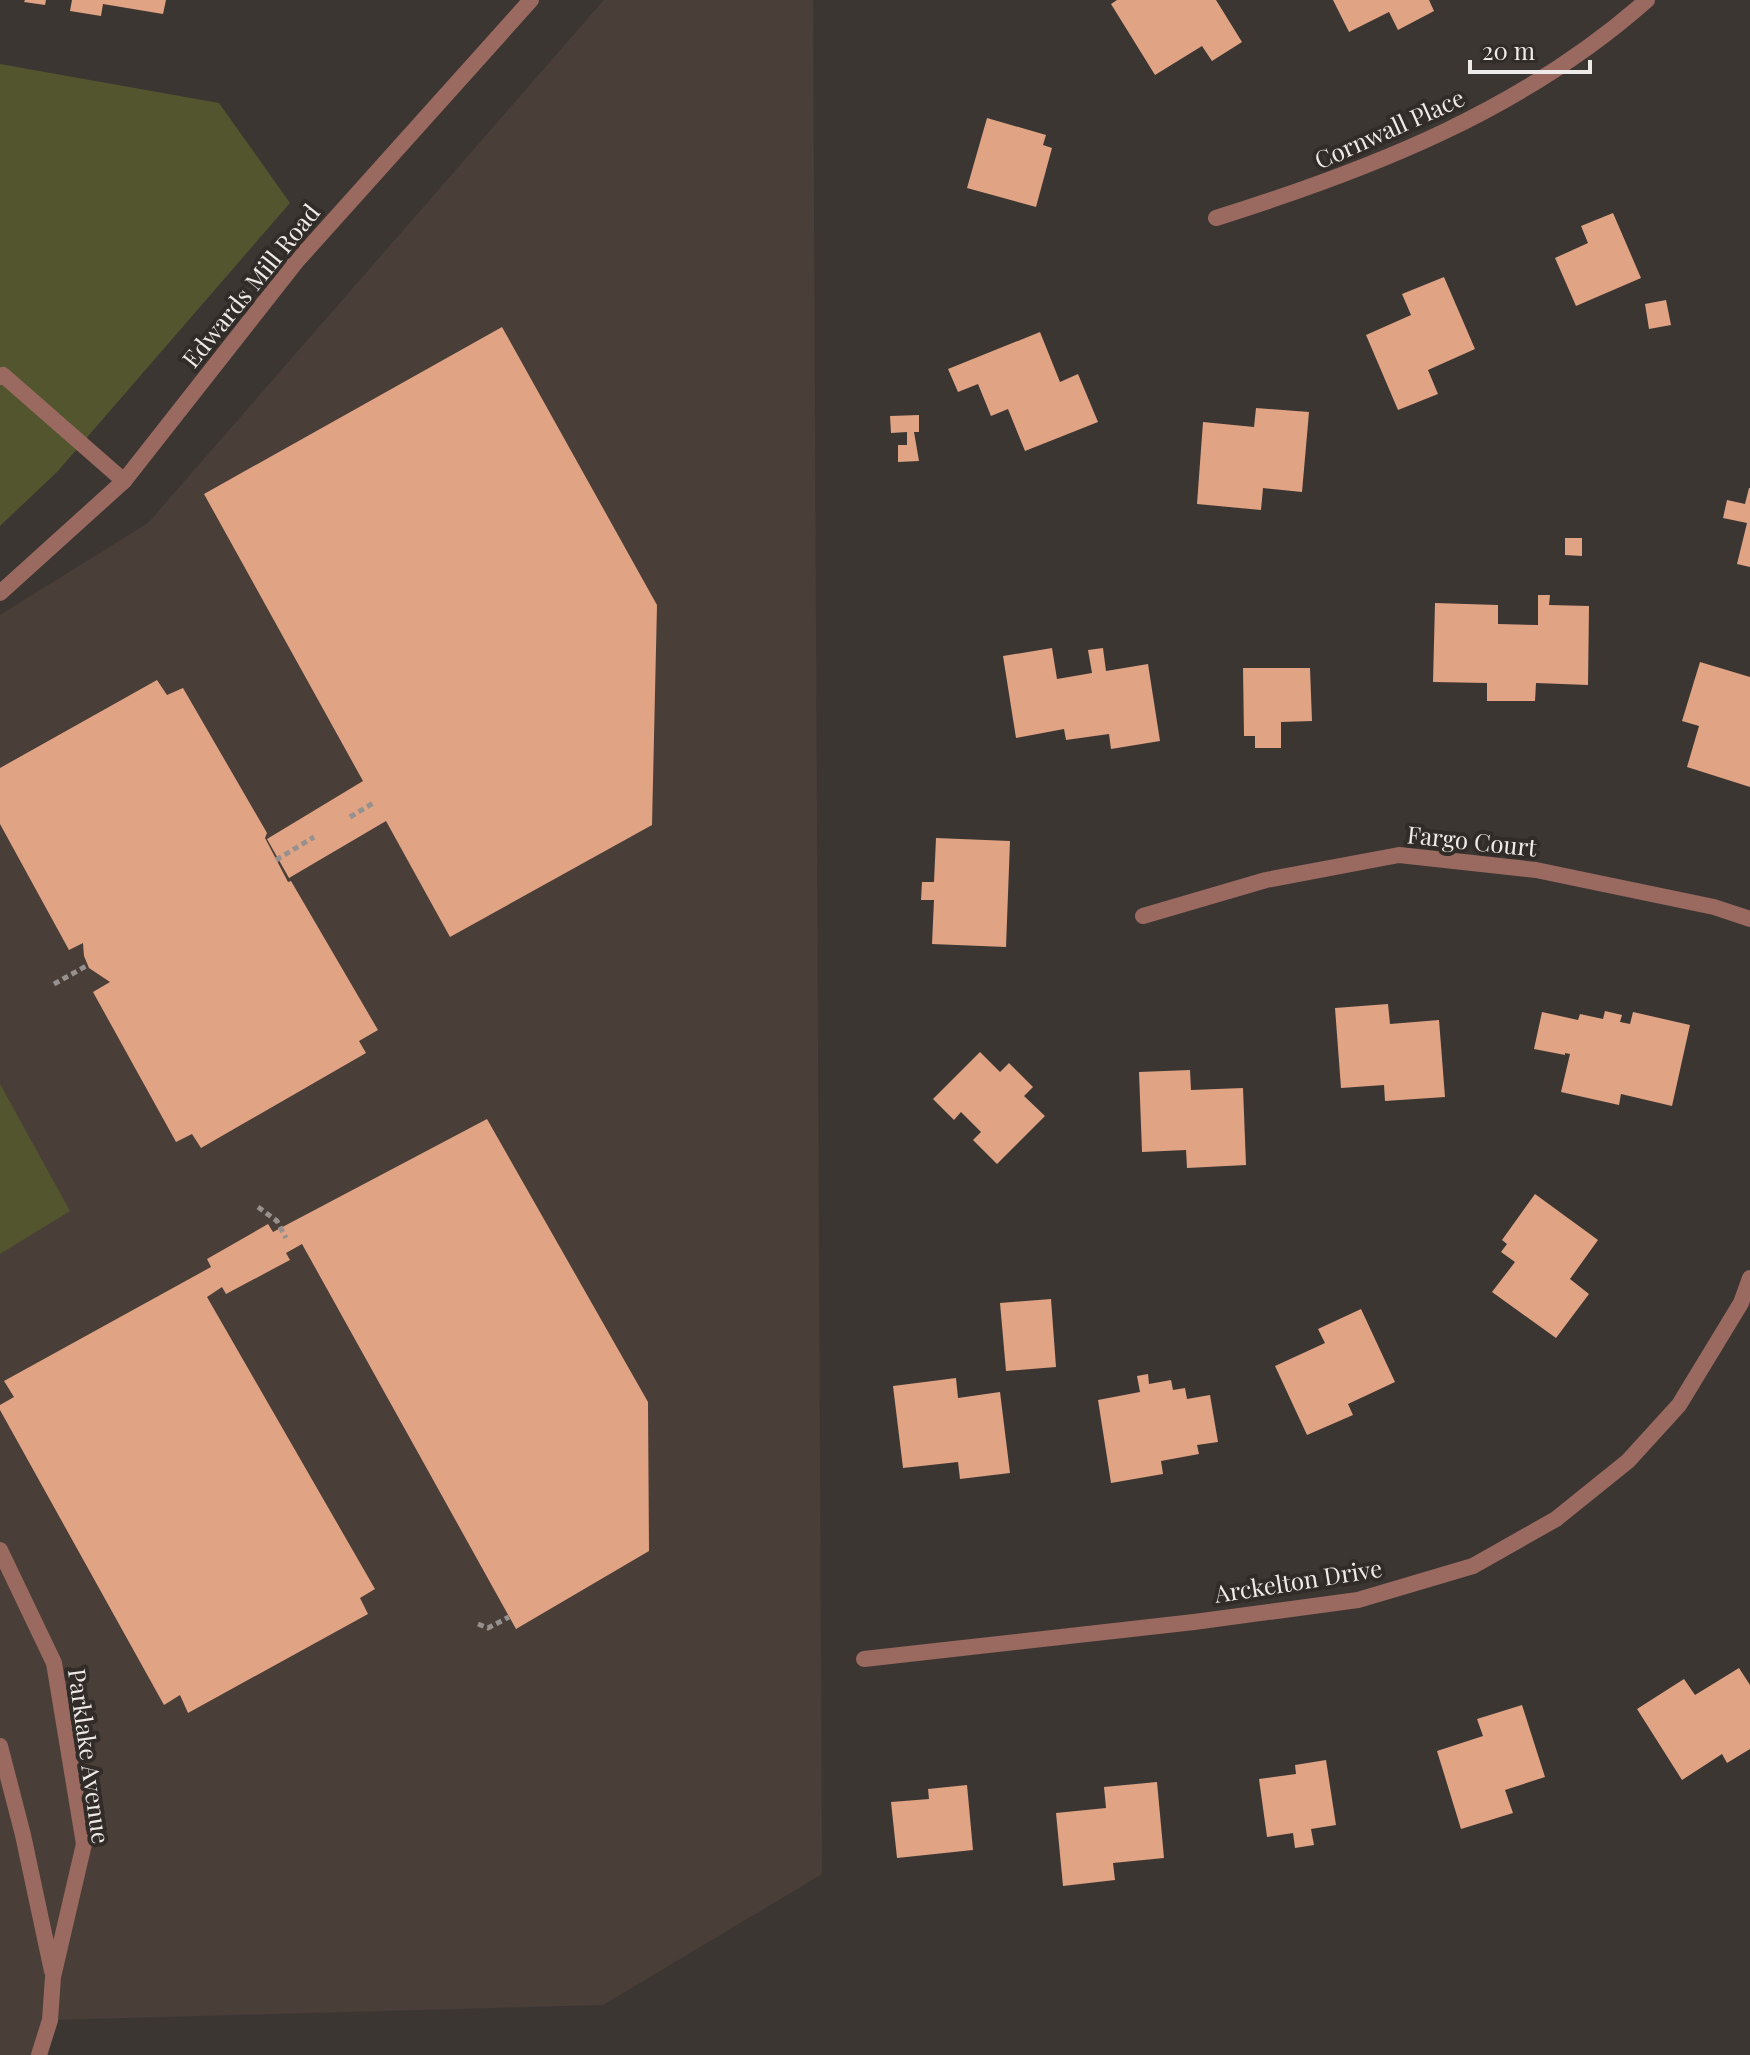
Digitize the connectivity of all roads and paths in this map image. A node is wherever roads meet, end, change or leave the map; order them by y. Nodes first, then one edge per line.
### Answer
1 (531, 0) edge
2 (1647, 0) edge
3 (1216, 218) dead end
4 (0, 377) edge
5 (124, 481) junction
6 (0, 593) edge
7 (375, 802) dead end
8 (350, 817) dead end
9 (314, 837) dead end
10 (276, 860) dead end
11 (1143, 916) dead end
12 (1750, 919) edge
13 (88, 965) dead end
14 (54, 984) dead end
15 (258, 1207) dead end
16 (286, 1238) dead end
17 (1750, 1278) edge
18 (0, 1550) edge
19 (509, 1617) dead end
20 (478, 1624) dead end
21 (864, 1659) dead end
22 (0, 1746) edge
23 (53, 1977) junction
24 (39, 2055) edge

1 - 5 street, Edwards Mill Road
2 - 3 street, Cornwall Place
4 - 5 street
5 - 6 street, Edwards Mill Road
7 - 8 path
9 - 10 path
11 - 12 street, Fargo Court
13 - 14 path
15 - 16 path
17 - 21 street, Arckelton Drive
18 - 23 street, Parklake Avenue
19 - 20 path
22 - 23 street, Parklake Avenue
23 - 24 street, Parklake Avenue

